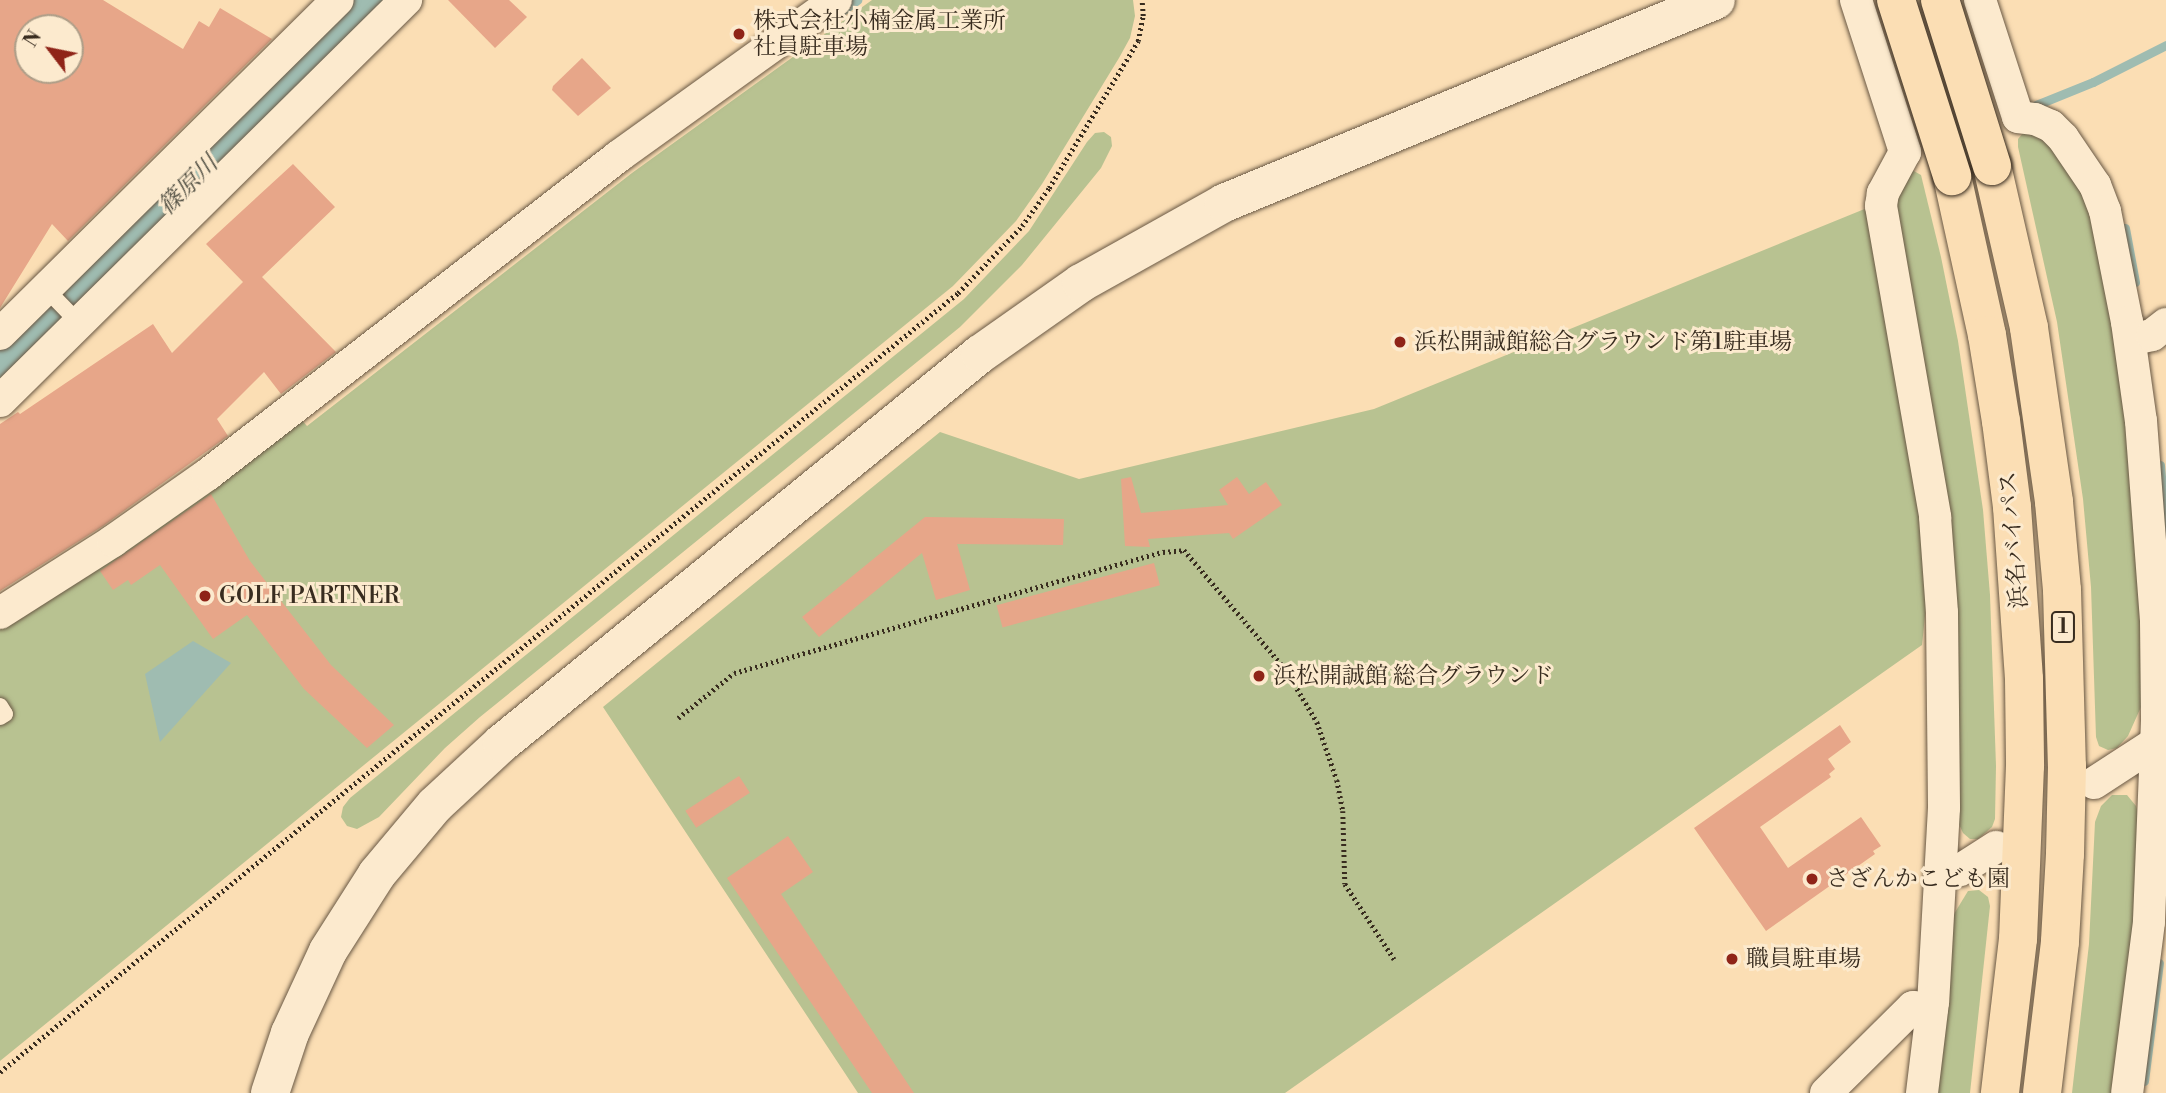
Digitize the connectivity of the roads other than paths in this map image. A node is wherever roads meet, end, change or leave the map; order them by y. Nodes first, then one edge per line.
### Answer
1 (338, 0) edge
2 (406, 0) edge
3 (836, 0) edge
4 (1716, 0) edge
5 (1856, 0) edge
6 (1896, 0) edge
7 (1940, 0) edge
8 (1980, 0) edge
9 (1669, 9) edge
10 (2018, 117) junction
11 (1905, 152) junction
12 (50, 293) junction
13 (77, 321) junction
14 (2166, 324) edge
15 (0, 334) edge
16 (2130, 340) junction
17 (0, 401) edge
18 (0, 613) edge
19 (0, 706) edge
20 (0, 717) edge
21 (2161, 737) edge
22 (2094, 783) dead end
23 (1996, 847) dead end
24 (1941, 869) junction
25 (1932, 1009) junction
26 (270, 1093) edge
27 (1826, 1093) edge
28 (1922, 1093) edge
29 (2000, 1093) edge
30 (2042, 1093) edge
31 (2127, 1093) edge

1 - 12 street
2 - 13 street
3 - 18 street
4 - 9 street
5 - 11 street
6 - 29 highway, 浜名バイパス / 1, bridge
7 - 30 highway, 浜名バイパス / 1, bridge
8 - 10 street
9 - 26 street
10 - 11 street
10 - 16 street
11 - 24 street
12 - 13 lane
12 - 15 street
13 - 17 street
14 - 16 street
16 - 21 street
19 - 20 lane
21 - 22 street
21 - 31 street
23 - 24 street
24 - 25 street
25 - 27 street
25 - 28 street

